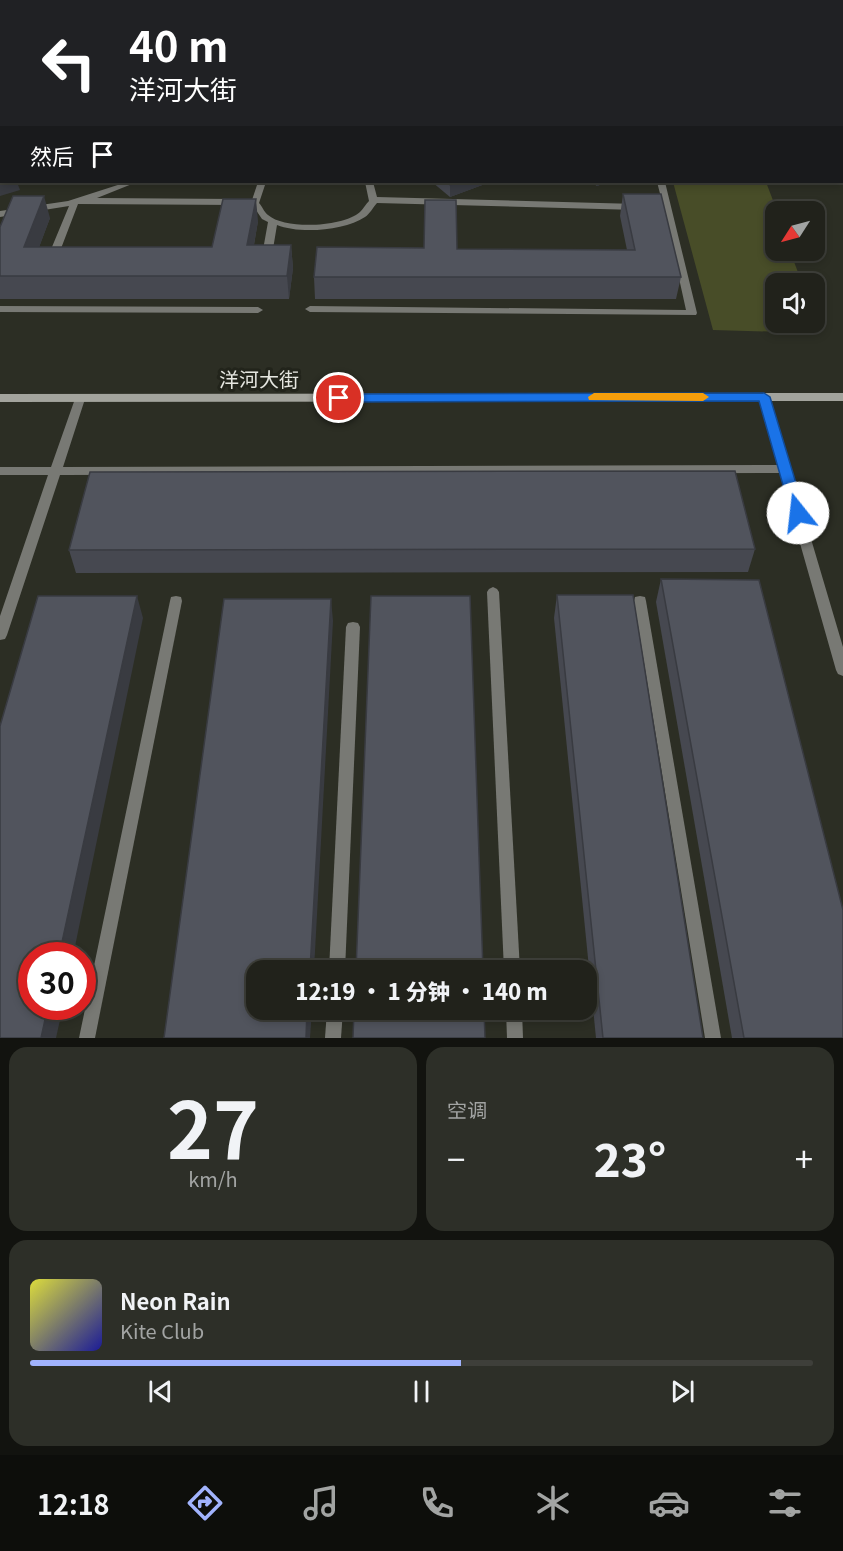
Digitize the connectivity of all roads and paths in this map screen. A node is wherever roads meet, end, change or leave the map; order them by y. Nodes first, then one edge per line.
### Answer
1 (131, 183) edge
2 (261, 183) edge
3 (370, 183) edge
4 (661, 183) edge
5 (374, 200) junction
6 (75, 201) junction
7 (254, 202) junction
8 (668, 208) junction
9 (0, 214) edge
10 (273, 221) junction
11 (52, 259) edge
12 (266, 262) edge
13 (0, 309) edge
14 (310, 309) dead end
15 (258, 310) dead end
16 (764, 397) junction
17 (843, 397) edge
18 (0, 398) edge
19 (80, 399) junction
20 (785, 469) junction
21 (0, 471) edge
22 (55, 471) junction
23 (0, 591) edge
24 (15, 591) junction
25 (493, 592) dead end
26 (176, 600) dead end
27 (640, 601) dead end
28 (353, 627) dead end
29 (0, 635) edge
30 (843, 670) edge
31 (337, 960) edge
32 (511, 960) edge
33 (334, 1020) edge
34 (514, 1020) edge
35 (87, 1038) edge
36 (333, 1038) edge
37 (515, 1038) edge
38 (713, 1038) edge

1 - 6 street
2 - 7 street
3 - 5 street
4 - 8 street
5 - 8 street
5 - 10 street
6 - 7 street
6 - 9 street
6 - 11 street
7 - 10 street
8 - 14 street
10 - 12 street
13 - 15 street
16 - 17 street, 洋河大街
16 - 19 street, 洋河大街
16 - 20 street
18 - 19 street, 洋河大街
19 - 22 street
20 - 22 street
20 - 30 street
21 - 22 street
22 - 24 street
23 - 24 street
24 - 29 street
25 - 32 street
26 - 35 street
27 - 38 street
28 - 31 street
33 - 36 street
34 - 37 street

